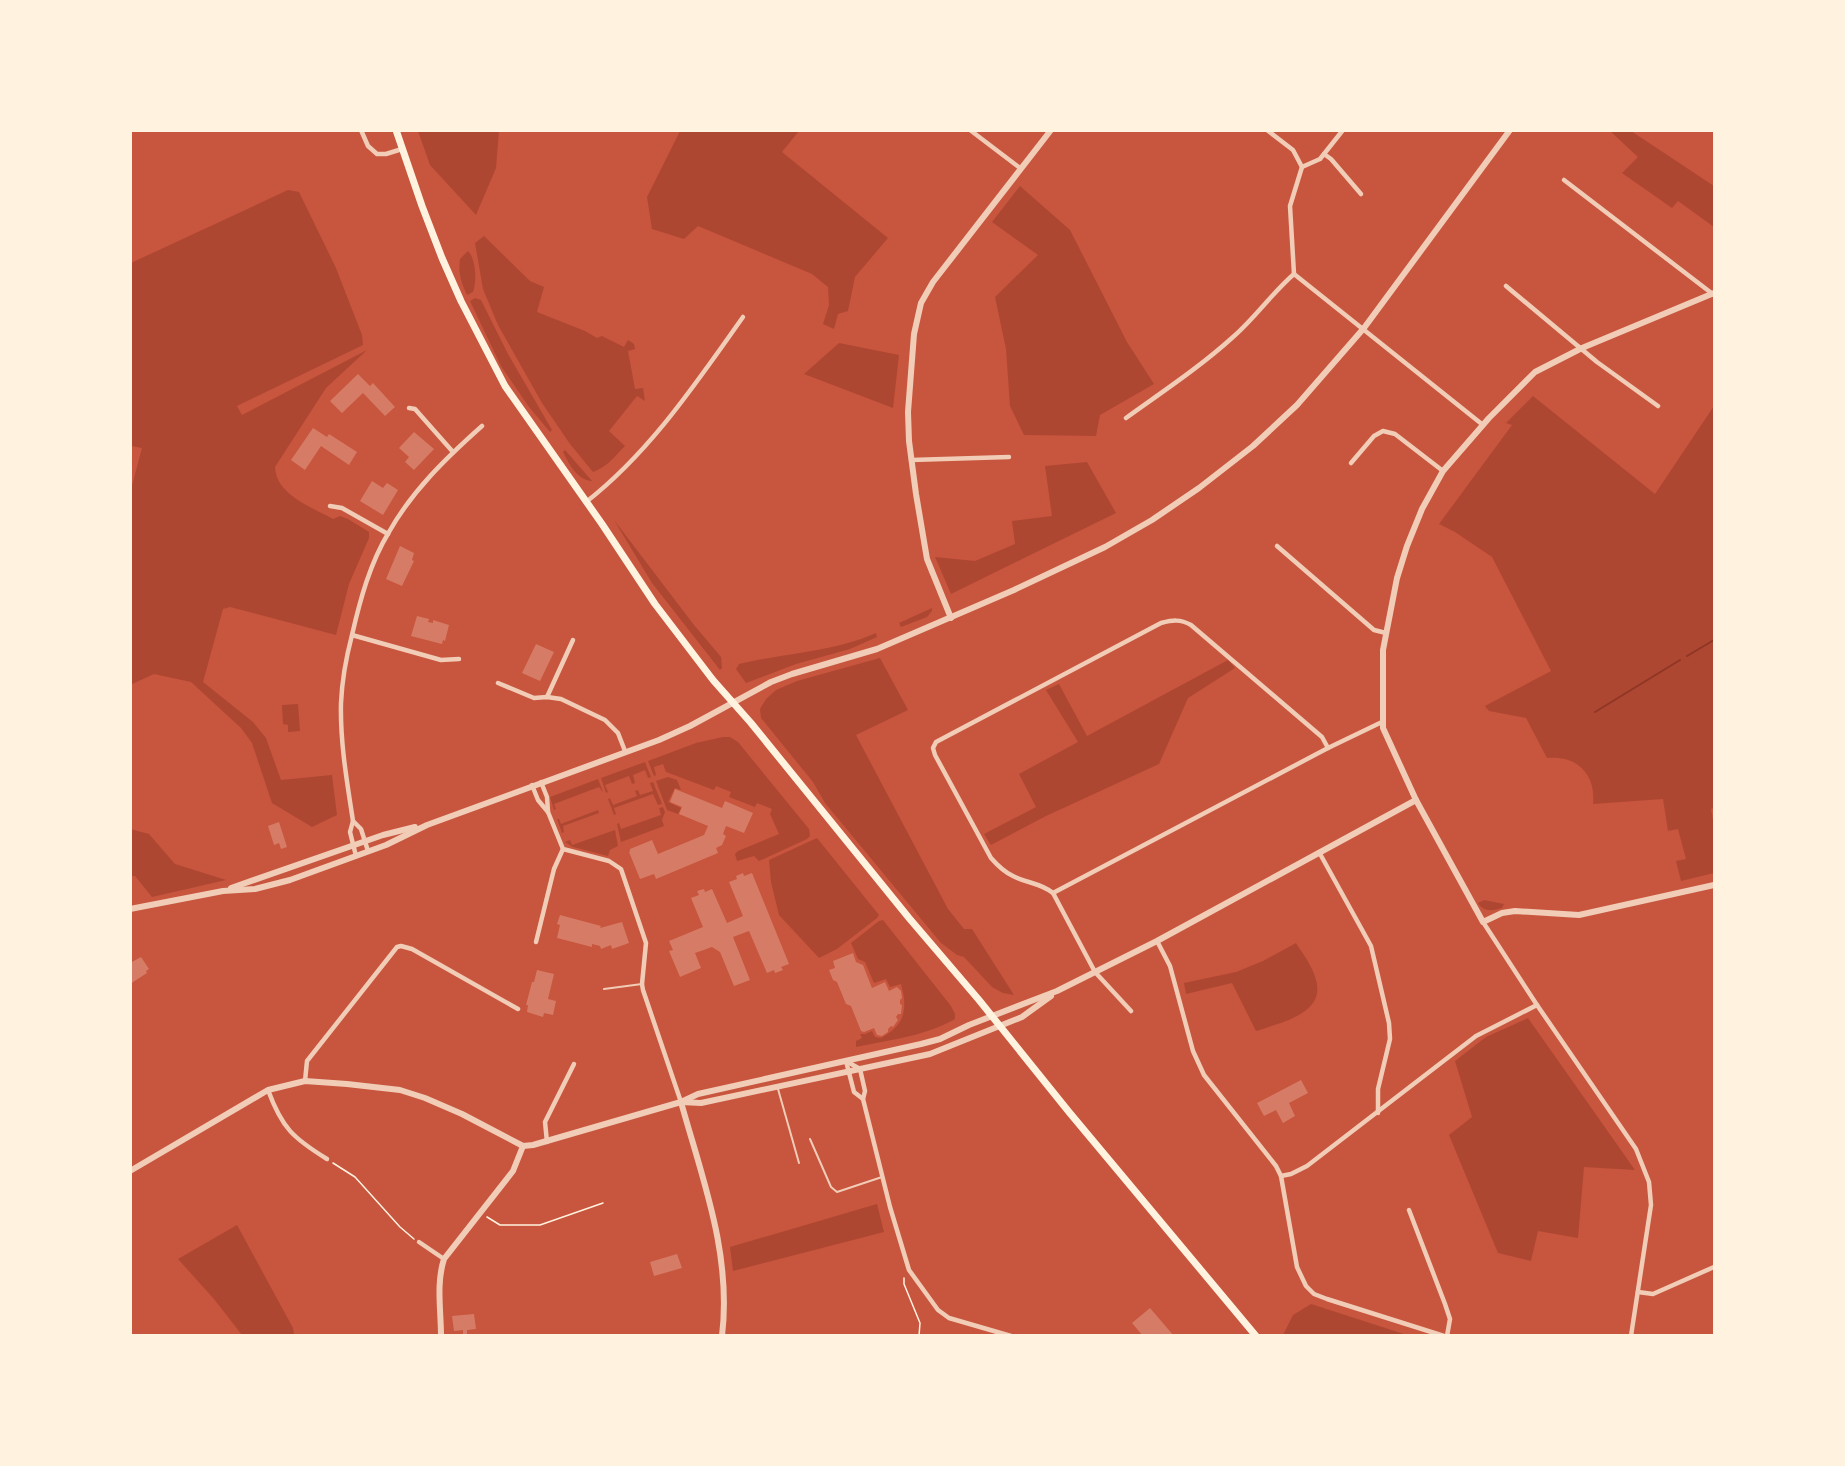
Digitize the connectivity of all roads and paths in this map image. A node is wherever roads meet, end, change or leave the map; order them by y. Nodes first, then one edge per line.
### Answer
1 (361, 130) edge
2 (396, 130) edge
3 (970, 130) edge
4 (1051, 130) edge
5 (1267, 130) edge
6 (1343, 130) edge
7 (1510, 130) edge
8 (402, 149) junction
9 (1324, 154) junction
10 (1302, 167) junction
11 (1020, 168) junction
12 (1564, 180) dead end
13 (1361, 194) dead end
14 (1294, 274) junction
15 (1506, 286) dead end
16 (1714, 294) edge
17 (743, 317) dead end
18 (1364, 328) junction
19 (1582, 348) junction
20 (1658, 406) dead end
21 (409, 408) dead end
22 (1126, 418) dead end
23 (1484, 425) junction
24 (482, 426) dead end
25 (453, 452) junction
26 (1009, 457) dead end
27 (911, 460) junction
28 (1351, 463) dead end
29 (1443, 471) junction
30 (585, 503) junction
31 (330, 506) dead end
32 (387, 534) junction
33 (1277, 546) dead end
34 (951, 618) junction
35 (1386, 633) junction
36 (352, 635) junction
37 (573, 640) dead end
38 (459, 659) dead end
39 (498, 683) dead end
40 (547, 697) junction
41 (733, 703) junction
42 (1382, 722) junction
43 (1328, 748) junction
44 (625, 751) junction
45 (540, 782) junction
46 (532, 784) junction
47 (1416, 800) junction
48 (548, 812) junction
49 (352, 821) junction
50 (427, 825) junction
51 (365, 842) junction
52 (353, 845) junction
53 (563, 849) junction
54 (368, 851) junction
55 (1319, 852) junction
56 (356, 856) junction
57 (1714, 885) edge
58 (222, 891) junction
59 (1053, 893) junction
60 (130, 909) edge
61 (1483, 922) junction
62 (1157, 941) junction
63 (536, 942) dead end
64 (1095, 972) junction
65 (642, 984) junction
66 (604, 989) dead end
67 (1057, 991) junction
68 (1537, 1005) junction
69 (518, 1009) dead end
70 (1131, 1011) dead end
71 (992, 1017) junction
72 (1000, 1026) junction
73 (846, 1061) junction
74 (574, 1064) dead end
75 (860, 1069) junction
76 (849, 1071) junction
77 (305, 1081) junction
78 (778, 1086) junction
79 (268, 1090) junction
80 (863, 1099) junction
81 (681, 1102) junction
82 (1378, 1113) junction
83 (810, 1138) dead end
84 (547, 1142) junction
85 (523, 1146) junction
86 (327, 1159) joint
87 (799, 1163) dead end
88 (130, 1171) edge
89 (1281, 1176) junction
90 (882, 1177) junction
91 (603, 1203) dead end
92 (1409, 1210) dead end
93 (484, 1215) dead end
94 (419, 1242) joint
95 (444, 1259) junction
96 (1714, 1267) edge
97 (904, 1278) dead end
98 (1638, 1292) junction
99 (441, 1335) edge
100 (722, 1335) edge
101 (919, 1335) edge
102 (1011, 1335) edge
103 (1256, 1335) edge
104 (1445, 1335) edge
105 (1631, 1335) edge

1 - 8 street
2 - 8 main road
3 - 11 street
4 - 11 street
5 - 10 street
6 - 9 street
7 - 18 street
8 - 30 main road
9 - 10 street
9 - 13 street
10 - 14 street
11 - 27 street
12 - 16 street
14 - 18 street
14 - 22 street
15 - 19 street
16 - 19 street
17 - 30 street
18 - 23 street
18 - 34 street
19 - 20 street
19 - 23 street
21 - 25 street
23 - 29 street
24 - 25 street
25 - 32 street
26 - 27 street
27 - 34 street
28 - 29 street
29 - 35 street
30 - 41 main road
31 - 32 street
32 - 36 street
33 - 35 street
34 - 41 street
35 - 42 street
36 - 38 street
36 - 49 street
37 - 40 street
39 - 40 street
40 - 44 street
41 - 44 street
41 - 71 main road
42 - 43 street
42 - 47 street
43 - 59 street
43 - 59 street
44 - 45 street
45 - 46 street
45 - 48 street
46 - 48 street
46 - 50 street
47 - 55 street
47 - 61 street
48 - 53 street
49 - 51 street
49 - 52 street
50 - 51 street
50 - 54 street
51 - 52 street
51 - 54 street
52 - 56 street
52 - 58 street
53 - 63 street
53 - 65 street
54 - 56 street
55 - 62 street
55 - 82 street
56 - 58 street
57 - 61 street
58 - 60 street
59 - 64 street
61 - 68 street
62 - 64 street
62 - 89 street
64 - 67 street
64 - 70 street
65 - 66 lane
65 - 81 street
67 - 71 street
67 - 72 street
68 - 82 street
68 - 98 street
69 - 77 street
71 - 72 main road
71 - 73 street
72 - 75 street
72 - 103 main road
73 - 75 street
73 - 76 street
73 - 81 street
74 - 84 street
75 - 76 street
75 - 80 street
76 - 78 street
76 - 80 street
77 - 79 street
77 - 85 street
78 - 81 street
78 - 87 lane
79 - 86 street
79 - 88 street
80 - 90 street
81 - 84 street
81 - 100 street
82 - 89 street
83 - 90 lane
84 - 85 street
85 - 95 street
86 - 94 path
89 - 104 street
90 - 102 street
91 - 93 path
92 - 104 street
94 - 95 street
95 - 99 street
96 - 98 street
97 - 101 path
98 - 105 street

